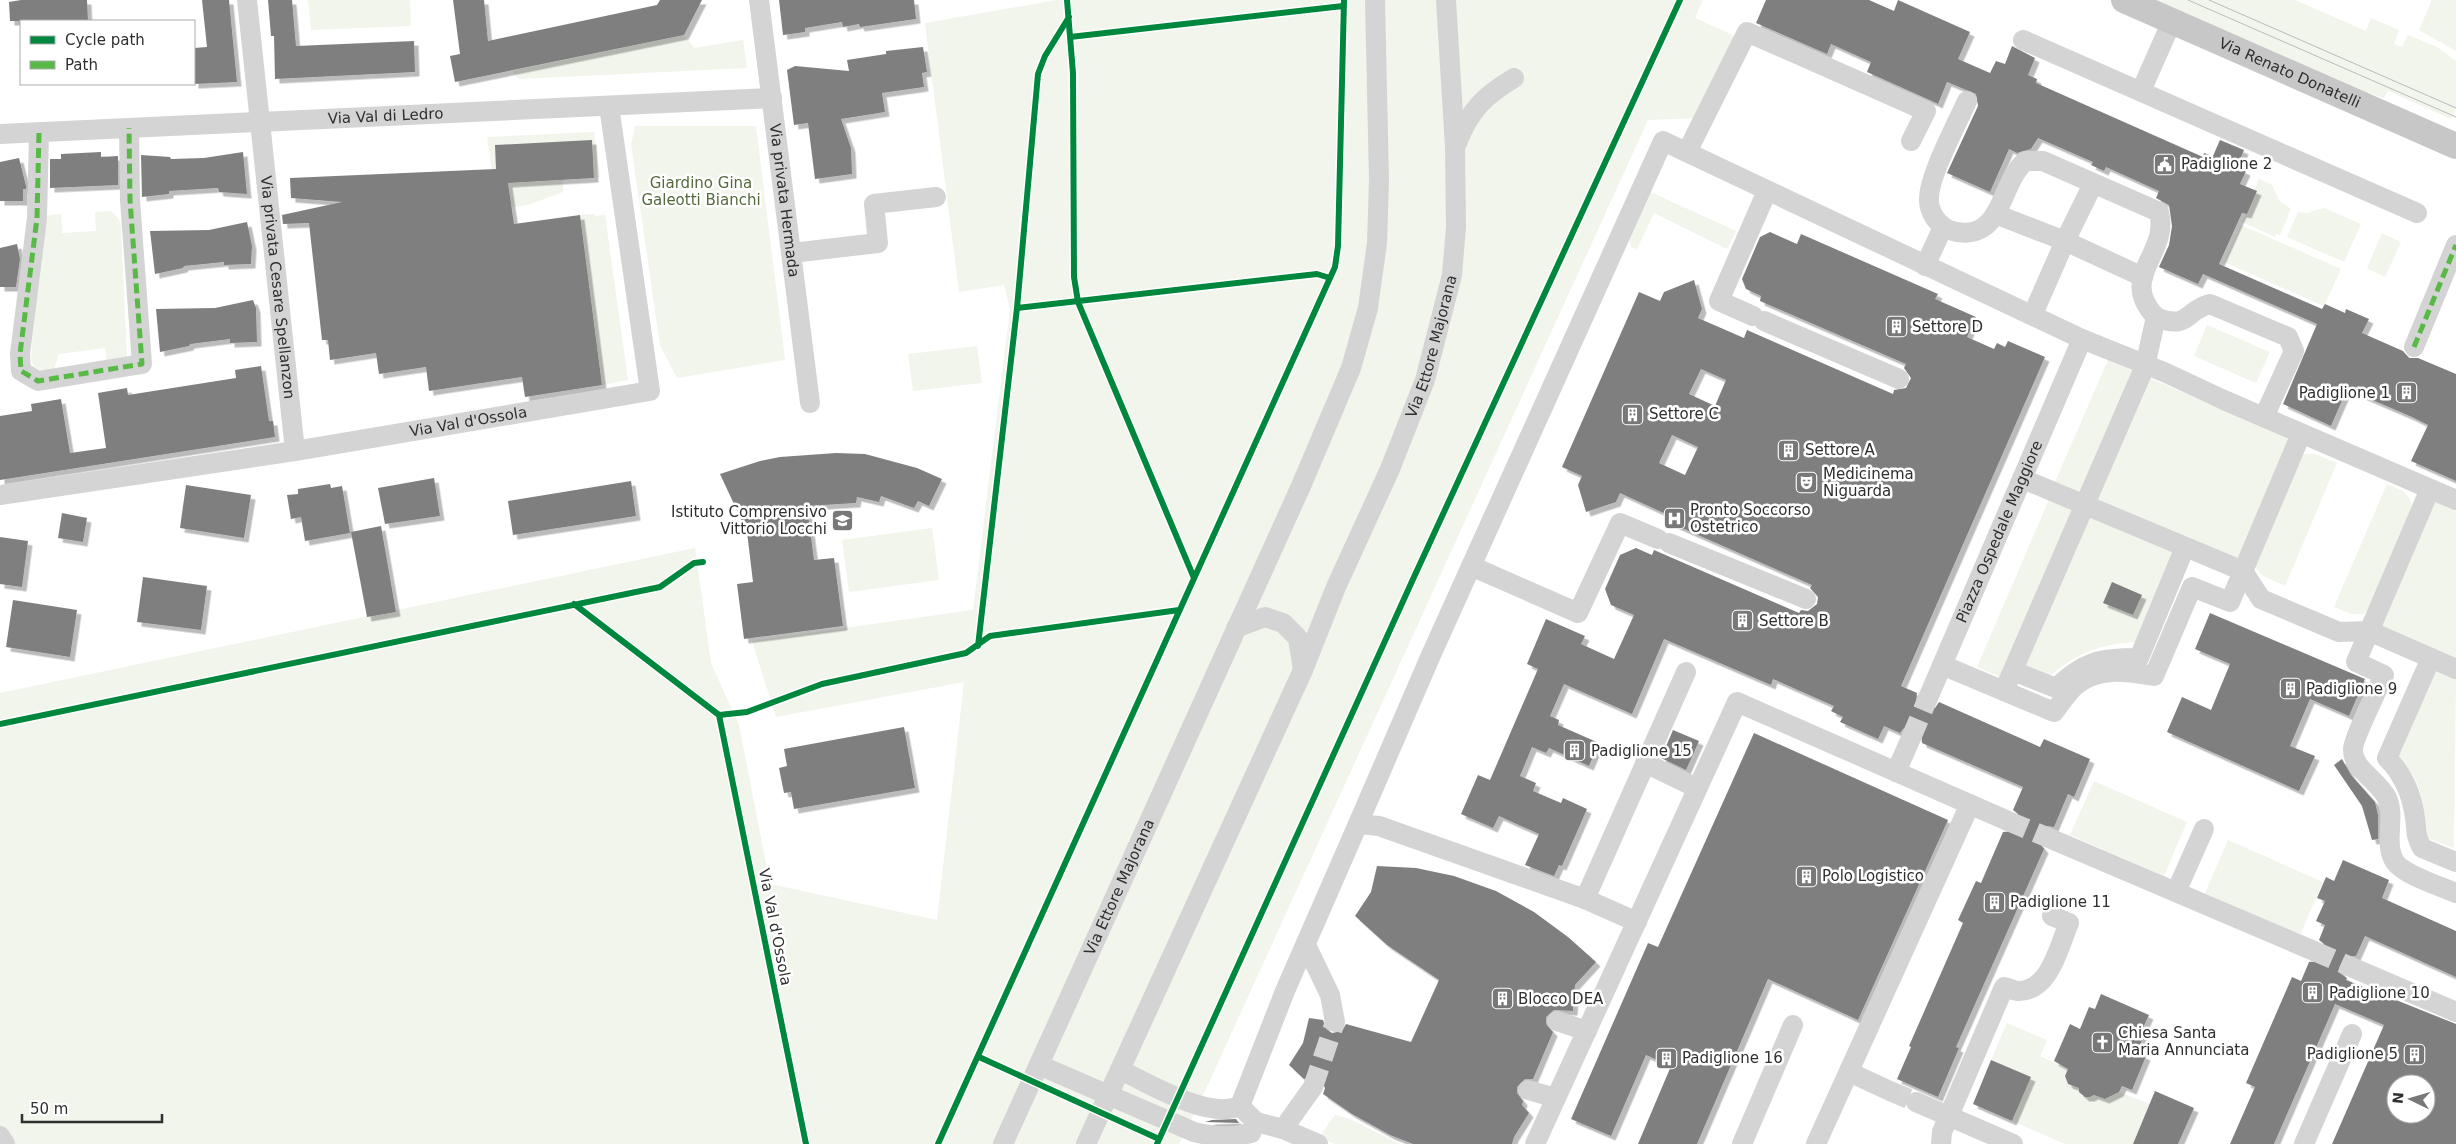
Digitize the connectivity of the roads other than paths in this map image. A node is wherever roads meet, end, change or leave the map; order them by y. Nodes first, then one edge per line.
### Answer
1 (248, 0) edge
2 (759, 0) edge
3 (1375, 0) edge
4 (1446, 0) edge
5 (2124, 0) edge
6 (2172, 21) junction
7 (2023, 40) dead end
8 (1514, 78) dead end
9 (2140, 91) junction
10 (772, 98) junction
11 (1968, 101) dead end
12 (609, 106) junction
13 (260, 122) junction
14 (129, 128) junction
15 (40, 133) junction
16 (0, 134) edge
17 (1911, 141) dead end
18 (2456, 146) edge
19 (1455, 147) junction
20 (1686, 152) junction
21 (2093, 184) junction
22 (1767, 191) junction
23 (936, 197) dead end
24 (2417, 213) dead end
25 (1995, 214) junction
26 (1943, 227) junction
27 (2064, 241) junction
28 (2456, 244) edge
29 (792, 252) junction
30 (1925, 266) junction
31 (2143, 277) junction
32 (2033, 314) junction
33 (2156, 317) junction
34 (2082, 339) junction
35 (2414, 347) dead end
36 (2145, 366) junction
37 (1899, 379) dead end
38 (810, 403) dead end
39 (2264, 417) junction
40 (2301, 434) junction
41 (295, 451) junction
42 (2023, 479) junction
43 (2430, 489) junction
44 (0, 495) edge
45 (2456, 500) edge
46 (2085, 504) junction
47 (2185, 547) junction
48 (1471, 566) junction
49 (2243, 571) junction
50 (1806, 599) dead end
51 (1236, 628) junction
52 (2370, 631) junction
53 (2431, 658) junction
54 (1942, 665) junction
55 (2456, 669) edge
56 (1303, 670) junction
57 (2013, 671) junction
58 (1686, 672) dead end
59 (2004, 691) junction
60 (1928, 698) tunnel mouth
61 (1911, 738) tunnel mouth
62 (1645, 763) junction
63 (1896, 772) junction
64 (1697, 788) junction
65 (1970, 804) junction
66 (2008, 821) tunnel mouth
67 (1358, 824) junction
68 (2204, 829) dead end
69 (2049, 838) tunnel mouth
70 (2456, 862) edge
71 (2176, 892) junction
72 (2456, 893) edge
73 (1585, 899) junction
74 (2052, 916) dead end
75 (1637, 922) junction
76 (1306, 945) junction
77 (2314, 951) tunnel mouth
78 (2351, 967) tunnel mouth
79 (2456, 1012) edge
80 (1335, 1022) tunnel mouth
81 (1557, 1022) dead end
82 (1793, 1024) dead end
83 (1587, 1031) junction
84 (2352, 1034) dead end
85 (1038, 1065) junction
86 (1120, 1070) junction
87 (1849, 1072) junction
88 (1313, 1087) tunnel mouth
89 (1528, 1090) dead end
90 (1890, 1091) tunnel mouth
91 (1108, 1095) junction
92 (1556, 1098) junction
93 (1916, 1102) tunnel mouth
94 (1240, 1106) junction
95 (1948, 1116) junction
96 (1256, 1122) junction
97 (1283, 1129) junction
98 (0, 1136) edge
99 (1538, 1143) edge
100 (5, 1144) edge
101 (1003, 1144) edge
102 (1086, 1144) edge
103 (1318, 1144) edge
104 (1742, 1144) edge
105 (1816, 1144) edge
106 (1941, 1144) edge
107 (2013, 1144) edge
108 (2304, 1144) edge

1 - 13 street, Via privata Cesare Spellanzon
2 - 10 street, Via privata Hermada
3 - 51 street, Via Ettore Majorana
4 - 19 street, Via Ettore Majorana
5 - 6 main road, Via Renato Donatelli
6 - 9 street
6 - 18 main road, Via Renato Donatelli
7 - 9 street
8 - 19 street
9 - 24 street
10 - 12 street, Via Val di Ledro
10 - 29 street, Via privata Hermada
11 - 26 street
12 - 13 street, Via Val di Ledro
12 - 41 street, Via Val d'Ossola
13 - 14 street, Via Val di Ledro
13 - 41 street, Via privata Cesare Spellanzon
14 - 15 street, Via Val di Ledro
14 - 15 street
15 - 16 street, Via Val di Ledro
17 - 20 street
19 - 56 street, Via Ettore Majorana
20 - 22 street
20 - 48 street
21 - 25 street
21 - 27 street
21 - 31 street
22 - 30 street
22 - 37 street
23 - 29 street
25 - 26 street
25 - 27 street
26 - 30 street
27 - 31 street
27 - 32 street
28 - 35 street
29 - 38 street, Via privata Hermada
30 - 32 street
31 - 33 street
32 - 34 street
33 - 36 street
33 - 39 street
34 - 36 street
34 - 42 street, Piazza Ospedale Maggiore
36 - 39 street
36 - 46 street
39 - 40 street
40 - 43 street
40 - 49 street
41 - 44 street, Via Val d'Ossola
42 - 46 street
42 - 54 street, Piazza Ospedale Maggiore
43 - 45 street
43 - 52 street
46 - 47 street
46 - 57 street
47 - 49 street
47 - 57 street
48 - 50 street
48 - 67 street
49 - 52 street
49 - 59 street
51 - 56 street
51 - 85 street, Via Ettore Majorana
52 - 53 street
52 - 72 street
53 - 55 street
53 - 70 street
54 - 59 street
54 - 60 street, Piazza Ospedale Maggiore
56 - 86 street, Via Ettore Majorana
57 - 59 street
58 - 62 street
61 - 63 street
62 - 64 street
62 - 73 street
63 - 64 street
63 - 65 street
64 - 75 street
65 - 66 street
65 - 87 street
67 - 73 street
67 - 76 street
68 - 71 street
69 - 71 street
71 - 77 street
73 - 75 street
74 - 95 street
75 - 83 street
76 - 80 street
76 - 94 street
78 - 79 street
81 - 83 street
82 - 104 street
83 - 92 street
84 - 108 street
85 - 91 street
85 - 101 street, Via Ettore Majorana
86 - 91 street, Via Ettore Majorana
86 - 94 street
87 - 90 street
87 - 105 street
88 - 97 street
89 - 92 street
91 - 96 street
91 - 102 street, Via Ettore Majorana
92 - 99 street
93 - 95 street
94 - 96 street
95 - 106 street
95 - 107 street
96 - 97 street
97 - 103 street
98 - 100 street

